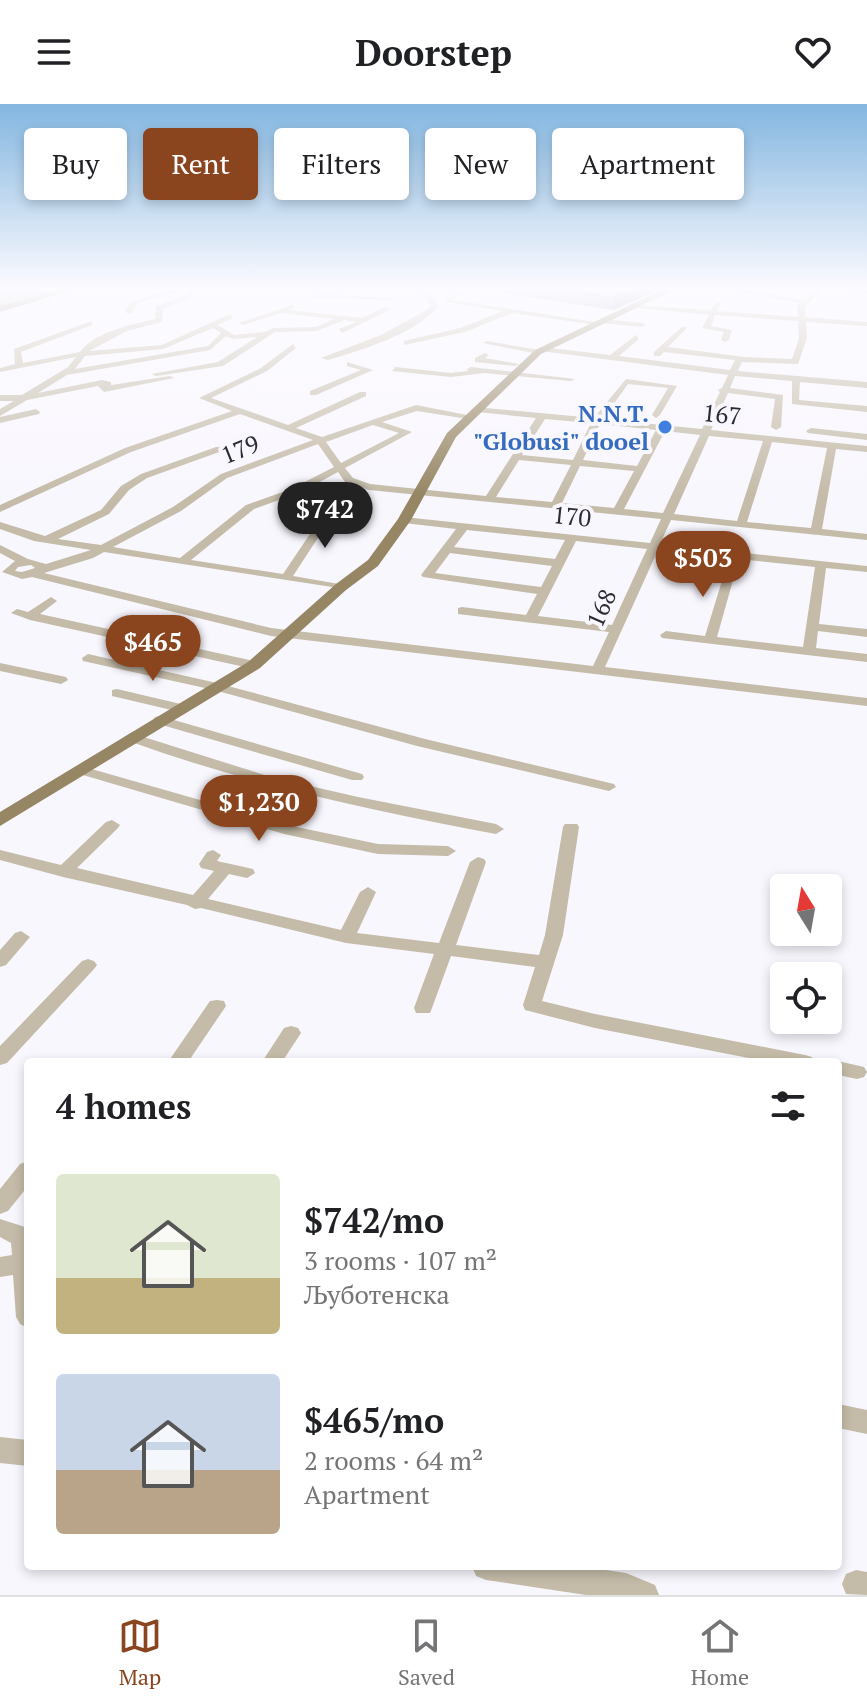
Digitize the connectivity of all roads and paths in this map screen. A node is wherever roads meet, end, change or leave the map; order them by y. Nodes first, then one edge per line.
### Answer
1 (18, 357) edge
2 (66, 357) edge
3 (78, 357) edge
4 (163, 357) edge
5 (232, 357) edge
6 (283, 357) edge
7 (328, 357) edge
8 (483, 357) edge
9 (534, 357) edge
10 (597, 357) edge
11 (654, 357) edge
12 (729, 357) edge
13 (797, 357) edge
14 (325, 358) dead end
15 (612, 358) joint
16 (741, 358) junction
17 (647, 363) junction
18 (350, 364) dead end
19 (19, 365) junction
20 (429, 365) dead end
21 (395, 369) dead end
22 (0, 370) edge
23 (410, 372) junction
24 (481, 372) junction
25 (731, 373) junction
26 (59, 374) junction
27 (156, 374) dead end
28 (515, 374) junction
29 (172, 378) dead end
30 (572, 379) dead end
31 (796, 379) junction
32 (386, 382) dead end
33 (445, 385) dead end
34 (300, 389) dead end
35 (722, 390) junction
36 (863, 392) edge
37 (313, 393) junction
38 (363, 394) dead end
39 (0, 398) edge
40 (25, 398) junction
41 (796, 398) junction
42 (346, 401) junction
43 (867, 409) edge
44 (36, 412) dead end
45 (238, 412) junction
46 (473, 412) junction
47 (0, 413) edge
48 (656, 415) dead end
49 (542, 416) junction
50 (0, 420) edge
51 (597, 421) junction
52 (373, 423) junction
53 (776, 427) dead end
54 (662, 428) junction
55 (286, 429) junction
56 (811, 431) dead end
57 (704, 432) junction
58 (867, 437) edge
59 (769, 438) junction
60 (322, 441) junction
61 (832, 445) junction
62 (219, 449) dead end
63 (867, 449) edge
64 (516, 457) junction
65 (576, 463) junction
66 (338, 466) junction
67 (642, 469) junction
68 (295, 491) junction
69 (420, 493) junction
70 (489, 499) junction
71 (556, 505) junction
72 (0, 509) edge
73 (347, 509) dead end
74 (618, 510) junction
75 (666, 516) junction
76 (404, 520) junction
77 (0, 525) edge
78 (321, 525) junction
79 (741, 525) junction
80 (464, 526) junction
81 (816, 531) junction
82 (867, 537) edge
83 (572, 538) junction
84 (47, 540) junction
85 (653, 546) junction
86 (0, 548) edge
87 (102, 548) junction
88 (447, 549) junction
89 (735, 555) junction
90 (183, 561) junction
91 (25, 562) junction
92 (559, 563) junction
93 (821, 564) junction
94 (867, 569) edge
95 (7, 571) edge
96 (39, 571) junction
97 (287, 577) junction
98 (0, 585) edge
99 (341, 587) junction
100 (543, 591) junction
101 (51, 601) dead end
102 (462, 611) dead end
103 (530, 619) junction
104 (813, 627) junction
105 (615, 629) junction
106 (867, 633) edge
107 (291, 635) junction
108 (666, 635) dead end
109 (710, 640) junction
110 (809, 652) junction
111 (88, 658) dead end
112 (867, 658) edge
113 (254, 665) junction
114 (0, 667) edge
115 (597, 671) junction
116 (61, 680) dead end
117 (217, 687) junction
118 (117, 693) dead end
119 (867, 702) edge
120 (180, 708) junction
121 (160, 720) junction
122 (131, 737) junction
123 (81, 770) junction
124 (357, 777) dead end
125 (609, 787) dead end
126 (0, 820) edge
127 (112, 825) dead end
128 (571, 827) dead end
129 (496, 829) dead end
130 (448, 851) dead end
131 (0, 855) edge
132 (478, 862) dead end
133 (63, 872) junction
134 (247, 873) dead end
135 (368, 892) dead end
136 (195, 904) junction
137 (21, 937) dead end
138 (346, 937) junction
139 (447, 951) junction
140 (0, 961) edge
141 (543, 962) junction
142 (88, 965) dead end
143 (217, 1006) dead end
144 (423, 1008) dead end
145 (291, 1033) dead end
146 (0, 1058) edge
147 (181, 1058) edge
148 (275, 1058) edge
149 (785, 1058) edge
150 (24, 1175) edge
151 (0, 1205) edge
152 (0, 1228) edge
153 (17, 1261) edge
154 (24, 1297) edge
155 (842, 1417) edge
156 (867, 1422) edge
157 (0, 1450) edge
158 (24, 1453) edge
159 (513, 1570) edge
160 (645, 1595) edge

1 - 19 street
2 - 19 street
3 - 26 street
4 - 26 street
5 - 27 street
6 - 45 street
7 - 14 street
8 - 28 street
9 - 28 main road
10 - 15 street
11 - 17 street
12 - 16 street
13 - 16 street
15 - 17 street
16 - 25 street, 168
17 - 25 street
18 - 37 street
19 - 22 street
20 - 24 street
21 - 23 street
23 - 24 street
23 - 32 street
24 - 28 street
25 - 31 street
25 - 35 street, 168
26 - 40 street
28 - 30 street
28 - 33 street
28 - 46 main road
29 - 40 street
31 - 36 street
31 - 41 street
34 - 37 street
35 - 53 street
35 - 57 street, 168
36 - 41 street
37 - 42 street
38 - 42 street
39 - 40 street
40 - 47 street
41 - 43 street
42 - 55 street
44 - 50 street
45 - 55 street
45 - 72 street
46 - 49 street, 167
46 - 52 street, 179
46 - 69 main road
48 - 51 street
49 - 51 street, 167
49 - 64 street
51 - 54 street, 167
51 - 65 street
52 - 60 street, 179
52 - 66 street
54 - 57 street, 167
54 - 67 street
55 - 60 street
56 - 58 street
57 - 59 street, 167
57 - 75 street, 168
59 - 61 street, 167
59 - 79 street
60 - 66 street
60 - 87 street, 179
61 - 63 street, 167
61 - 81 street
62 - 84 street
64 - 65 street
64 - 70 street
65 - 67 street
65 - 71 street
66 - 68 street
66 - 69 street
67 - 74 street
68 - 78 street
68 - 90 street
69 - 70 street
69 - 76 main road
70 - 71 street
71 - 74 street
73 - 78 street
74 - 75 street
75 - 79 street
75 - 85 street, 168
76 - 80 street, 170
76 - 99 main road
77 - 84 street
78 - 97 street
79 - 81 street
80 - 83 street, 170
80 - 88 street
81 - 82 street
83 - 85 street, 170
83 - 92 street
84 - 87 street
85 - 89 street, 170
85 - 105 street, 168
86 - 91 street
87 - 90 street
87 - 96 street, 179
88 - 92 street
88 - 100 street
89 - 93 street, 170
89 - 109 street
90 - 97 street
91 - 95 street
91 - 96 street
92 - 100 street
93 - 94 street, 170
93 - 104 street
95 - 96 street
95 - 98 street
96 - 107 street
97 - 99 street
99 - 107 main road
100 - 103 street
101 - 113 street
102 - 103 street
103 - 105 street
104 - 106 street
104 - 110 street
105 - 115 street, 168
107 - 113 main road
107 - 115 street
108 - 109 street
109 - 110 street
110 - 112 street
111 - 117 street
113 - 117 main road
114 - 116 street
115 - 119 street
117 - 120 main road
117 - 125 street
118 - 120 street
120 - 121 main road
121 - 122 main road
121 - 124 street
122 - 123 main road
122 - 129 street
123 - 126 main road
123 - 130 street
127 - 133 street
128 - 141 street
131 - 133 street
132 - 139 street
133 - 136 street
134 - 136 street
135 - 138 street
136 - 138 street
137 - 140 street
138 - 139 street
139 - 141 street
139 - 144 street
141 - 149 street
142 - 146 street
143 - 147 street
145 - 148 street
150 - 151 street
152 - 153 street
153 - 154 street
155 - 156 street
157 - 158 street
159 - 160 street

